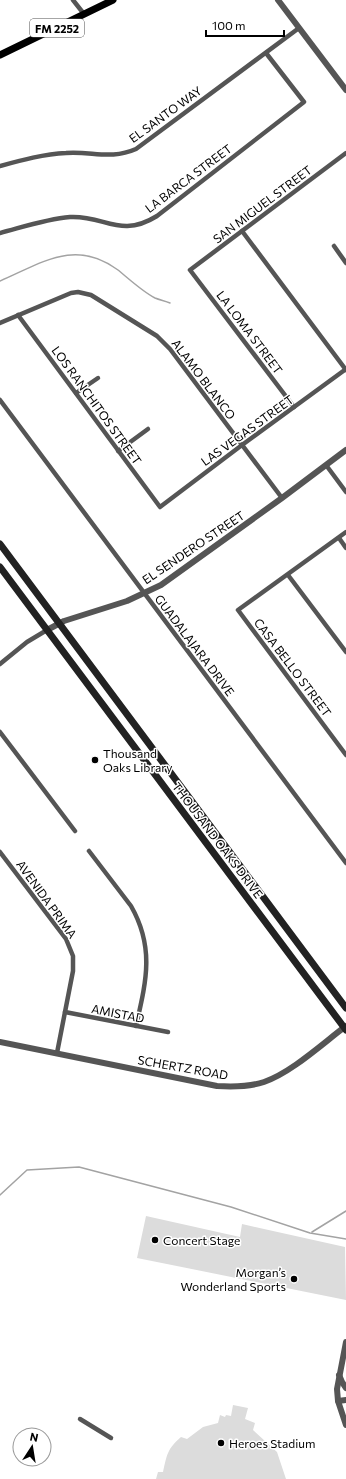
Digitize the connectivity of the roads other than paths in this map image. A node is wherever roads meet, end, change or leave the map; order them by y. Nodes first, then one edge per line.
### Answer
1 (73, 0) edge
2 (113, 0) edge
3 (278, 0) edge
4 (84, 14) junction
5 (299, 28) junction
6 (266, 52) junction
7 (0, 55) edge
8 (346, 90) edge
9 (346, 154) edge
10 (0, 166) edge
11 (242, 231) junction
12 (0, 233) edge
13 (334, 246) dead end
14 (346, 263) edge
15 (190, 270) joint
16 (18, 315) junction
17 (0, 323) edge
18 (346, 370) edge
19 (98, 378) dead end
20 (76, 393) junction
21 (0, 400) edge
22 (294, 407) junction
23 (148, 429) dead end
24 (242, 445) junction
25 (346, 450) edge
26 (118, 451) junction
27 (326, 465) junction
28 (346, 492) edge
29 (282, 498) junction
30 (160, 507) joint
31 (346, 532) edge
32 (338, 538) junction
33 (0, 544) edge
34 (346, 548) edge
35 (0, 567) edge
36 (288, 575) junction
37 (144, 593) junction
38 (59, 623) junction
39 (47, 630) junction
40 (346, 652) edge
41 (0, 664) edge
42 (0, 732) edge
43 (346, 755) edge
44 (75, 831) dead end
45 (90, 851) dead end
46 (0, 852) edge
47 (346, 863) edge
48 (346, 1008) edge
49 (66, 1012) junction
50 (136, 1026) junction
51 (345, 1028) edge
52 (168, 1032) dead end
53 (0, 1042) edge
54 (57, 1053) junction
55 (346, 1342) edge
56 (339, 1375) junction
57 (346, 1388) edge
58 (346, 1400) edge
59 (338, 1401) junction
60 (80, 1419) dead end
61 (346, 1422) edge
62 (111, 1438) dead end

1 - 4 street
2 - 4 main road, FM 2252
3 - 5 street
4 - 7 main road, FM 2252
5 - 6 street, EL SANTO WAY
5 - 8 street
6 - 10 street, EL SANTO WAY
6 - 12 street, LA BARCA STREET
9 - 11 street, SAN MIGUEL STREET
11 - 15 street, SAN MIGUEL STREET
11 - 18 street
13 - 14 street
15 - 22 street, LA LOMA STREET
16 - 17 street, ALAMO BLANCO
16 - 20 street, LOS RANCHITOS STREET
16 - 24 street, ALAMO BLANCO
18 - 22 street, LAS VEGAS STREET
19 - 20 street
20 - 26 street, LOS RANCHITOS STREET
21 - 37 street, GUADALAJARA DRIVE
22 - 24 street, LAS VEGAS STREET
23 - 26 street
24 - 29 street, ALAMO BLANCO
24 - 30 street, LAS VEGAS STREET
25 - 27 street, EL SENDERO STREET
26 - 30 street, LOS RANCHITOS STREET
27 - 28 street
27 - 29 street, EL SENDERO STREET
29 - 37 street, EL SENDERO STREET
31 - 32 street
32 - 34 street
32 - 36 street
33 - 38 main road, THOUSAND OAKS DRIVE
35 - 39 main road, THOUSAND OAKS DRIVE
36 - 40 street
36 - 43 street, CASA BELLO STREET
37 - 38 street, EL SENDERO STREET
37 - 47 street, GUADALAJARA DRIVE
38 - 39 street, EL SENDERO STREET
38 - 48 main road, THOUSAND OAKS DRIVE
39 - 41 street, EL SENDERO STREET
39 - 51 main road, THOUSAND OAKS DRIVE
42 - 44 street
45 - 50 street
46 - 49 street, AVENIDA PRIMA
49 - 50 street, AMISTAD
49 - 54 street, AVENIDA PRIMA
50 - 52 street, AMISTAD
51 - 54 street, SCHERTZ ROAD
53 - 54 street, SCHERTZ ROAD
55 - 56 street
56 - 57 street
56 - 59 street
58 - 59 street
59 - 61 street
60 - 62 street

